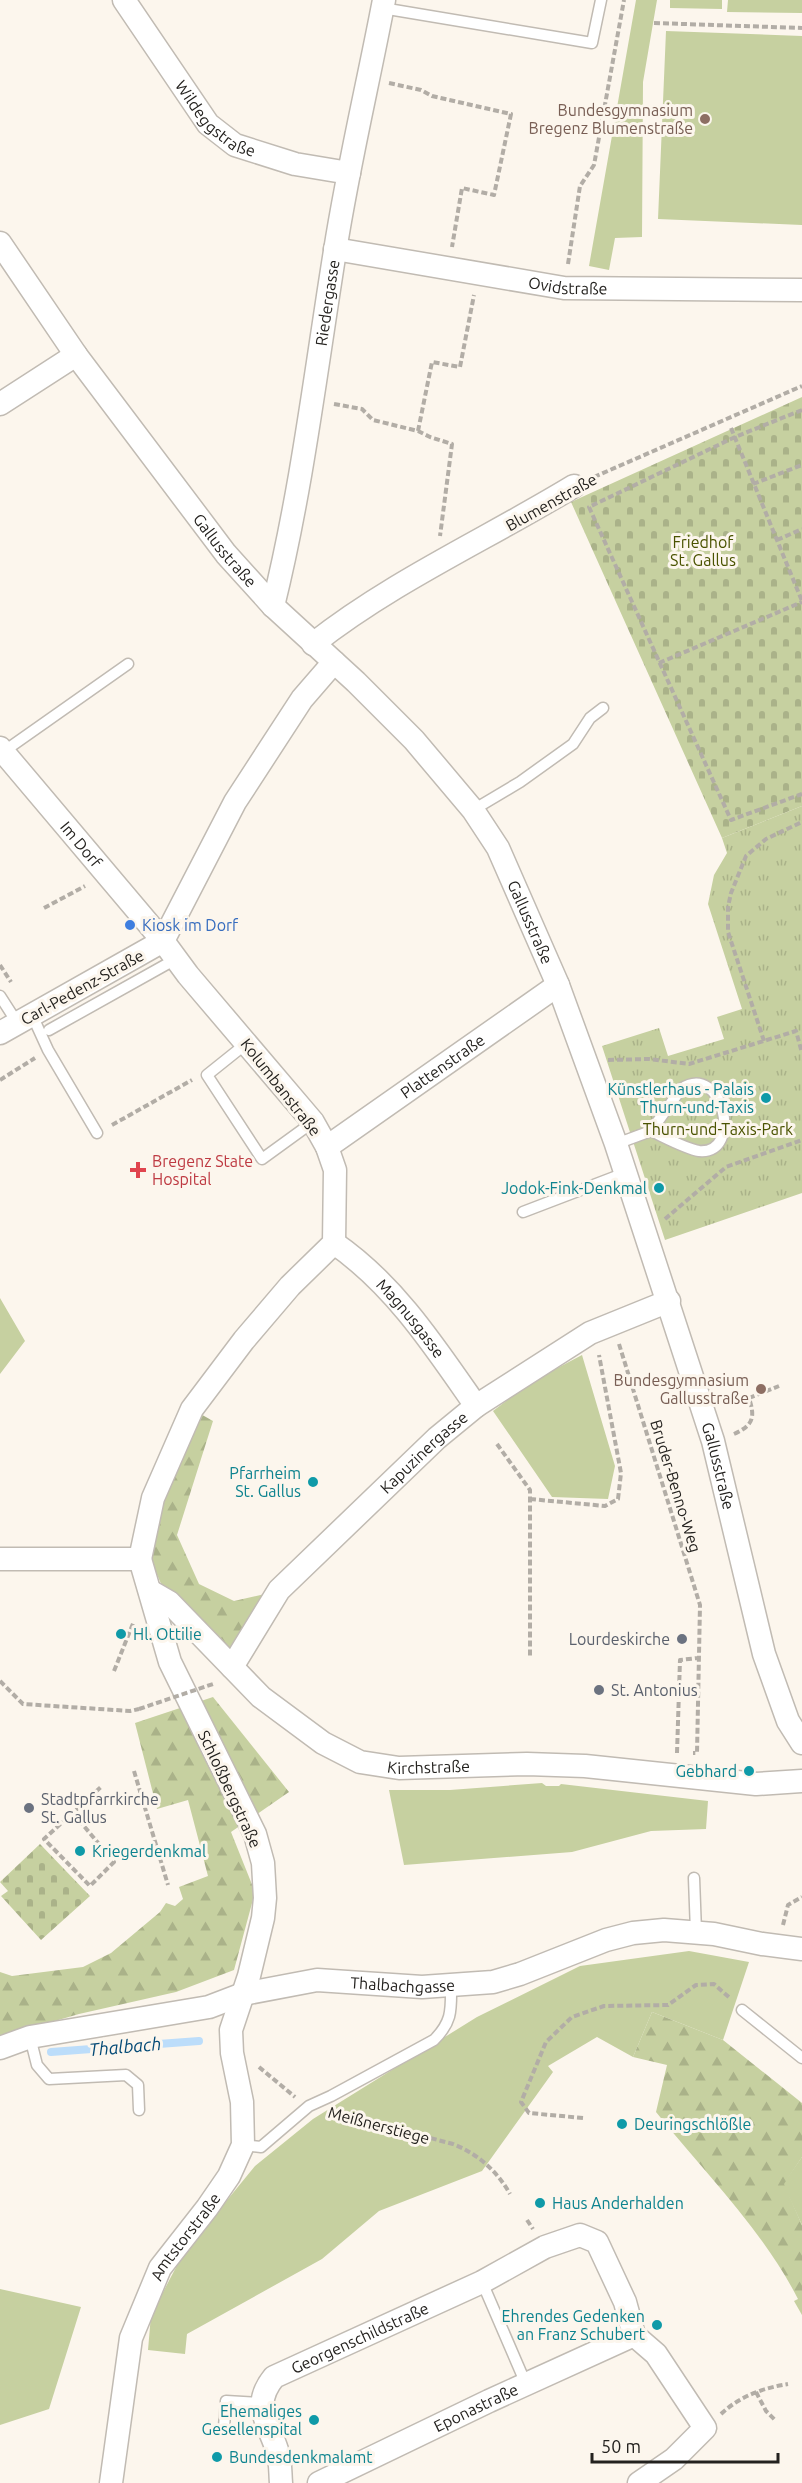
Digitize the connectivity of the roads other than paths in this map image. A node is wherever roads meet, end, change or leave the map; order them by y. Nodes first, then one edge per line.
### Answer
1 (124, 0) edge
2 (601, 0) edge
3 (383, 4) edge
4 (349, 173) junction
5 (0, 243) edge
6 (335, 249) junction
7 (802, 290) edge
8 (76, 355) junction
9 (0, 404) edge
10 (574, 486) road end
11 (273, 606) junction
12 (314, 644) junction
13 (334, 662) junction
14 (128, 664) dead end
15 (603, 708) dead end
16 (1, 750) edge
17 (473, 810) junction
18 (170, 950) junction
19 (558, 985) junction
20 (0, 996) edge
21 (25, 1025) edge
22 (247, 1043) junction
23 (313, 1122) junction
24 (651, 1131) junction
25 (98, 1133) road end
26 (616, 1144) junction
27 (327, 1147) junction
28 (625, 1173) junction
29 (523, 1212) dead end
30 (334, 1243) junction
31 (669, 1301) junction
32 (476, 1406) junction
33 (0, 1559) edge
34 (140, 1559) junction
35 (150, 1591) junction
36 (232, 1667) junction
37 (802, 1743) edge
38 (802, 1781) edge
39 (694, 1878) dead end
40 (696, 1932) junction
41 (791, 1948) edge
42 (452, 1984) junction
43 (243, 1994) junction
44 (742, 2010) road end
45 (30, 2037) junction
46 (0, 2048) edge
47 (802, 2058) edge
48 (139, 2110) dead end
49 (243, 2145) junction
50 (482, 2282) junction
51 (634, 2335) junction
52 (526, 2384) junction
53 (262, 2403) junction
54 (224, 2427) dead end
55 (111, 2483) edge
56 (281, 2483) edge
57 (319, 2483) edge
58 (639, 2483) edge

1 - 4 street, Wildeggstraße
2 - 3 lane
3 - 4 street, Riedergasse
4 - 6 street, Riedergasse
5 - 8 street, Gallusstraße
6 - 7 street, Ovidstraße
6 - 11 street, Riedergasse
8 - 9 street
8 - 11 street, Gallusstraße
10 - 12 street, Blumenstraße
11 - 12 street, Gallusstraße
12 - 13 street, Gallusstraße
13 - 17 street, Gallusstraße
13 - 18 street
14 - 16 lane
15 - 17 lane
16 - 18 street, Im Dorf
17 - 19 street, Gallusstraße
18 - 21 street, Carl-Pedenz-Straße
18 - 22 street, Kolumbanstraße
19 - 26 street, Gallusstraße
19 - 27 street, Plattenstraße
20 - 21 lane
21 - 25 lane
22 - 23 street, Kolumbanstraße
22 - 23 lane
23 - 27 street, Kolumbanstraße
24 - 24 lane
24 - 26 lane
26 - 28 street, Gallusstraße
27 - 30 street, Kolumbanstraße
28 - 29 lane
28 - 31 street, Gallusstraße
30 - 32 street, Magnusgasse
30 - 34 street
31 - 32 street, Kapuzinergasse
31 - 37 street, Gallusstraße
32 - 36 street, Kapuzinergasse
33 - 34 street
34 - 35 street
35 - 36 street, Kirchstraße
35 - 43 street, Schloßbergstraße
36 - 38 street, Kirchstraße
39 - 40 lane
40 - 41 street, Thalbachgasse
40 - 42 street, Thalbachgasse
42 - 43 street, Thalbachgasse
42 - 49 lane, Meißnerstiege
43 - 45 street, Thalbachgasse
43 - 49 street, Amtstorstraße
44 - 47 lane
45 - 46 street, Thalbachgasse
45 - 48 lane
49 - 55 street, Amtstorstraße
50 - 51 street, Georgenschildstraße
50 - 52 lane
50 - 53 street, Georgenschildstraße
51 - 52 street, Eponastraße
51 - 58 street
52 - 57 street, Eponastraße
53 - 54 lane
53 - 56 street

